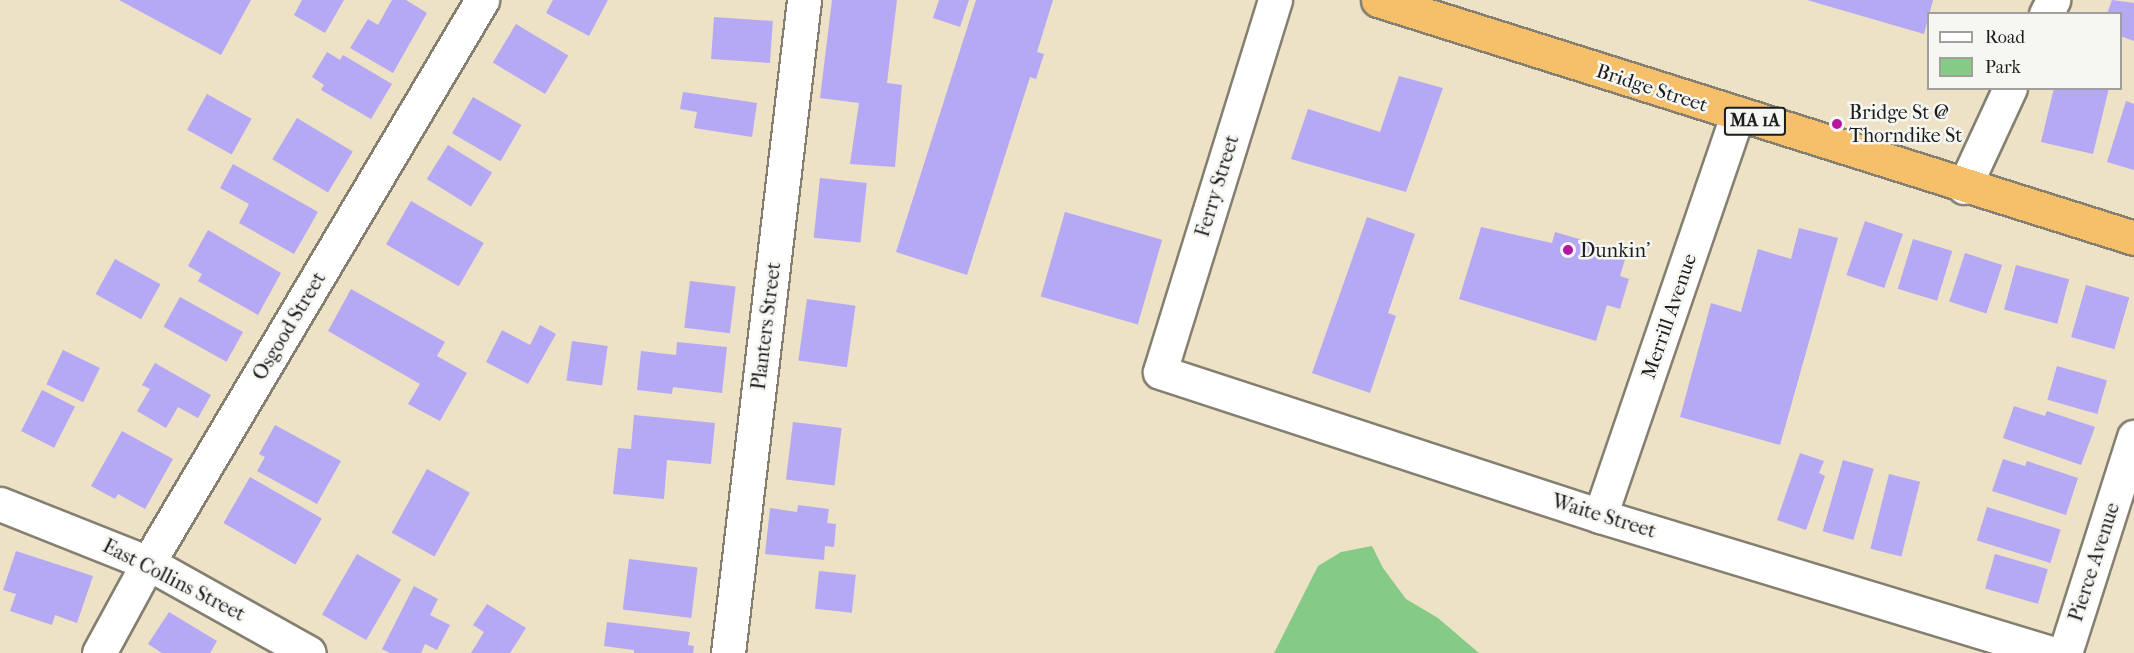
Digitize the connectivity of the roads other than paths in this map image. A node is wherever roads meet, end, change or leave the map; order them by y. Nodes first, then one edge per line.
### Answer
1 (482, 0) edge
2 (804, 0) edge
3 (1275, 0) edge
4 (1378, 0) edge
5 (2009, 90) edge
6 (1737, 116) junction
7 (1964, 188) junction
8 (2134, 238) edge
9 (1160, 372) joint
10 (2134, 436) edge
11 (0, 504) edge
12 (1600, 516) junction
13 (148, 563) junction
14 (99, 653) edge
15 (309, 653) edge
16 (728, 653) edge
17 (2051, 653) edge
18 (2065, 653) edge

1 - 13 street, Osgood Street
2 - 16 street, Planters Street
3 - 9 street, Ferry Street
4 - 6 highway, Bridge Street / MA 1A
5 - 7 street
6 - 7 highway, Bridge Street / MA 1A
6 - 12 street, Merrill Avenue
7 - 8 highway, Bridge Street / MA 1A
9 - 12 street, Waite Street
10 - 18 street, Pierce Avenue
11 - 13 street, East Collins Street
12 - 17 street, Waite Street
13 - 14 street, Osgood Street
13 - 15 street, East Collins Street

